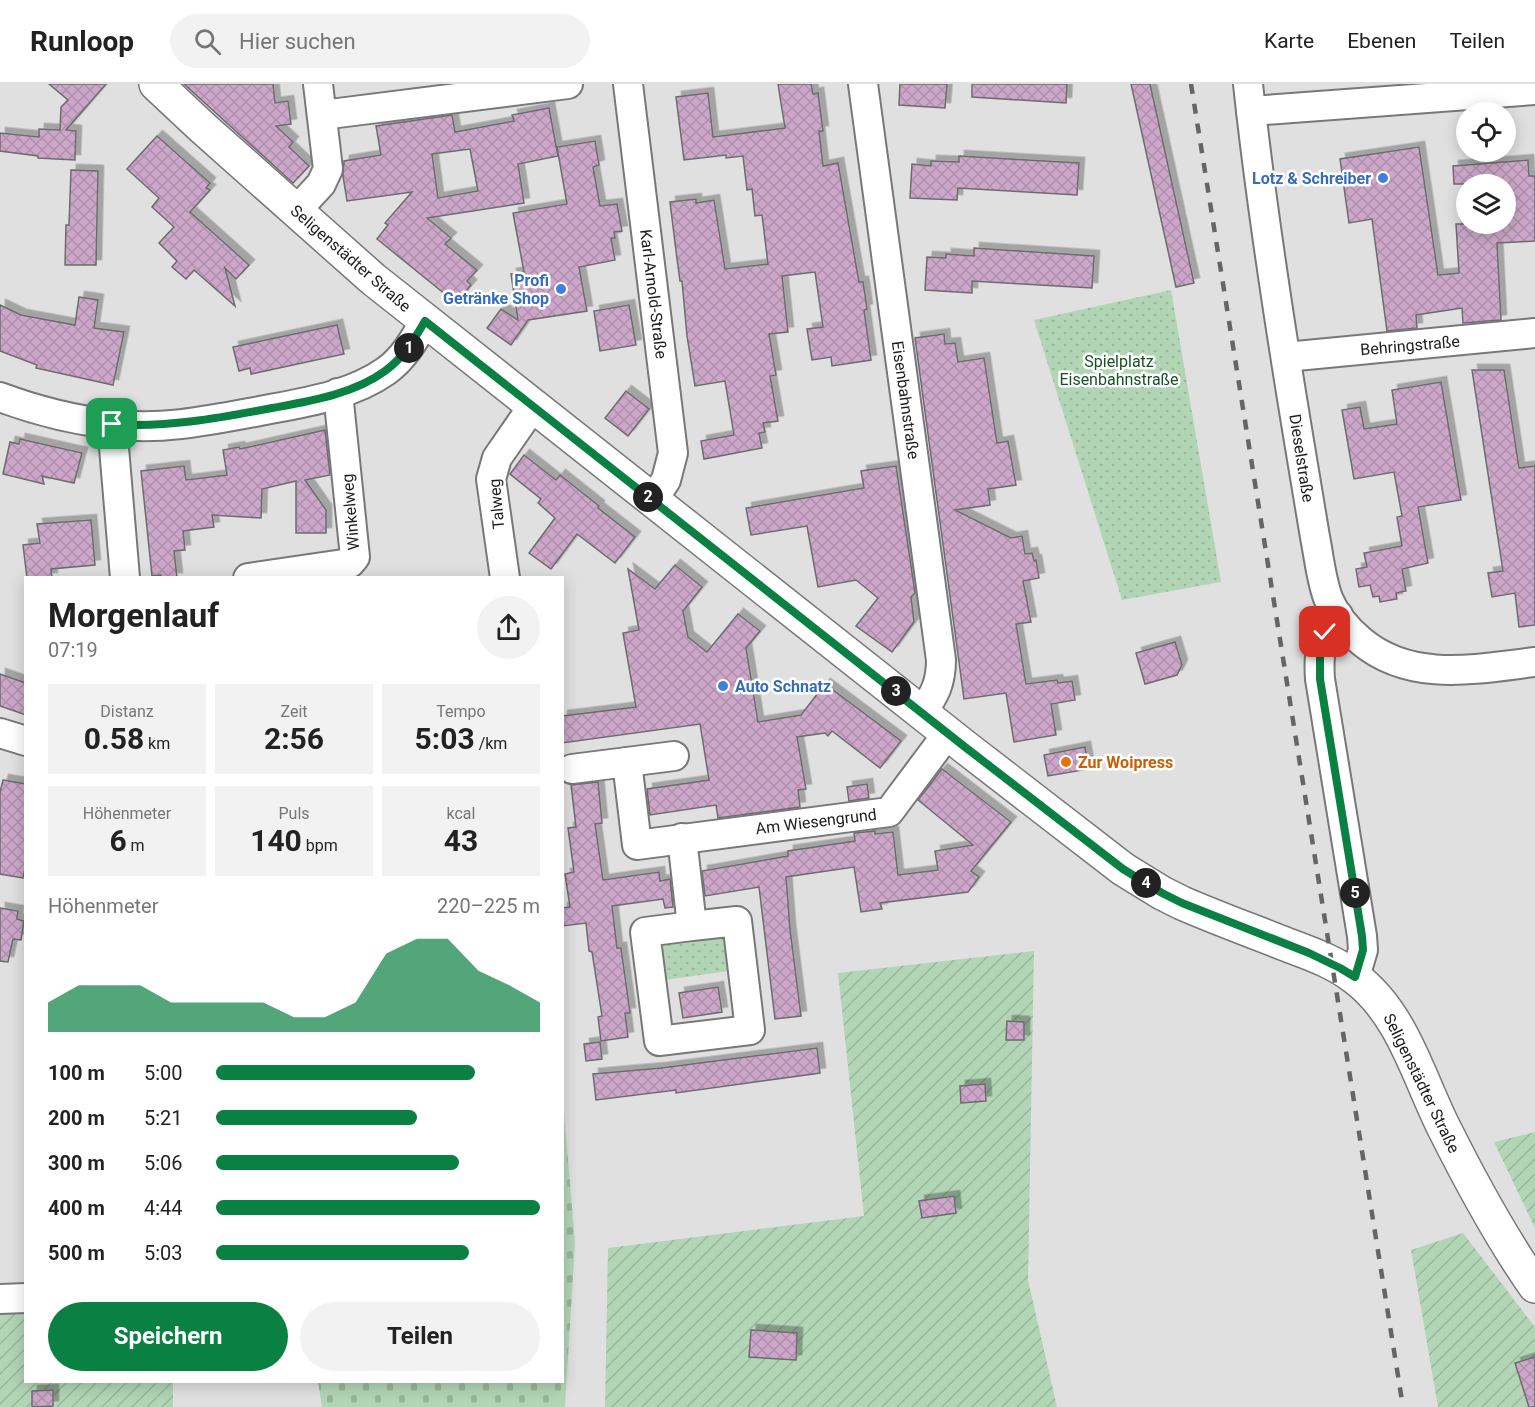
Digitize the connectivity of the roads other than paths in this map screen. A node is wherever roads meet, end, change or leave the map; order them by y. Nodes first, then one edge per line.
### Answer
1 (156, 84) edge
2 (318, 84) edge
3 (568, 84) edge
4 (628, 84) edge
5 (863, 84) edge
6 (1535, 90) edge
7 (1249, 98) edge
8 (322, 115) junction
9 (296, 211) junction
10 (425, 321) junction
11 (1535, 333) edge
12 (1286, 357) junction
13 (338, 393) junction
14 (0, 396) edge
15 (533, 406) junction
16 (112, 424) junction
17 (653, 500) junction
18 (126, 576) edge
19 (262, 576) edge
20 (505, 576) edge
21 (1338, 615) junction
22 (1535, 662) edge
23 (922, 711) junction
24 (0, 733) edge
25 (948, 733) junction
26 (24, 740) edge
27 (674, 756) dead end
28 (627, 762) junction
29 (572, 769) dead end
30 (682, 838) junction
31 (692, 926) junction
32 (1355, 977) junction
33 (1533, 1283) edge
34 (24, 1298) edge
35 (0, 1299) edge

1 - 9 main road, Seligenstädter Straße
2 - 8 street
3 - 8 street
4 - 17 street, Karl-Arnold-Straße
5 - 23 street, Eisenbahnstraße
6 - 7 street
7 - 12 street, Dieselstraße
8 - 9 street
9 - 10 main road, Seligenstädter Straße
10 - 13 street
10 - 15 main road, Seligenstädter Straße
11 - 12 street, Behringstraße
12 - 21 street, Dieselstraße
13 - 16 street
13 - 19 street, Winkelweg
14 - 16 street
15 - 17 main road, Seligenstädter Straße
15 - 20 street, Talweg
16 - 18 street
17 - 23 main road, Seligenstädter Straße
21 - 22 street, Dieselstraße
21 - 32 street
23 - 25 main road, Seligenstädter Straße
24 - 26 street
25 - 30 street, Am Wiesengrund
25 - 32 main road, Seligenstädter Straße
27 - 28 street
28 - 29 street
28 - 30 street, Am Wiesengrund
30 - 31 street
31 - 31 street
32 - 33 main road, Seligenstädter Straße
34 - 35 street

